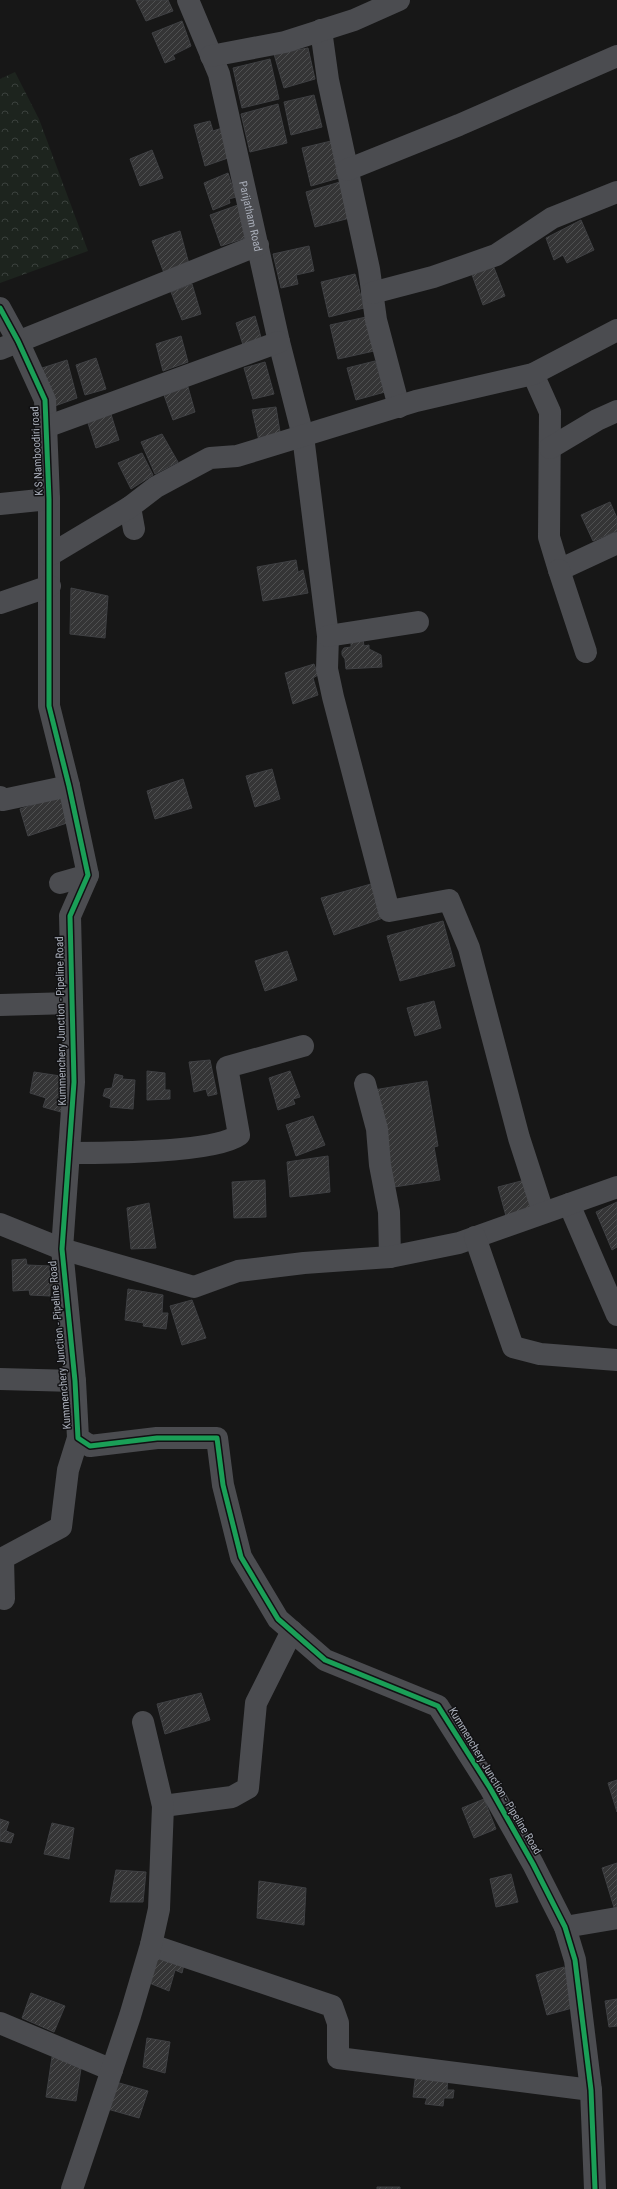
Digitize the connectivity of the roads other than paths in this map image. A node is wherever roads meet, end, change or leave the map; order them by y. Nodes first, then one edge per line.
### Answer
1 (188, 0) edge
2 (400, 0) edge
3 (321, 30) junction
4 (211, 56) junction
5 (617, 56) edge
6 (347, 170) junction
7 (617, 192) edge
8 (258, 245) junction
9 (372, 293) junction
10 (0, 308) edge
11 (617, 330) edge
12 (279, 342) junction
13 (9, 345) edge
14 (533, 374) junction
15 (399, 407) junction
16 (617, 411) edge
17 (46, 427) junction
18 (303, 436) junction
19 (550, 448) junction
20 (50, 499) junction
21 (0, 504) edge
22 (130, 507) junction
23 (134, 529) dead end
24 (617, 543) edge
25 (50, 555) junction
26 (559, 570) junction
27 (50, 586) junction
28 (0, 603) edge
29 (418, 622) dead end
30 (328, 636) junction
31 (586, 652) dead end
32 (69, 786) junction
33 (0, 798) edge
34 (88, 875) junction
35 (60, 883) dead end
36 (72, 1003) junction
37 (0, 1005) edge
38 (303, 1046) dead end
39 (365, 1084) dead end
40 (69, 1154) junction
41 (617, 1187) edge
42 (569, 1204) junction
43 (543, 1212) junction
44 (0, 1224) edge
45 (475, 1237) junction
46 (62, 1249) junction
47 (390, 1257) junction
48 (617, 1315) edge
49 (617, 1360) edge
50 (0, 1379) edge
51 (75, 1381) junction
52 (78, 1438) junction
53 (4, 1599) dead end
54 (292, 1631) junction
55 (143, 1722) dead end
56 (163, 1806) junction
57 (617, 1918) edge
58 (565, 1927) junction
59 (151, 1946) junction
60 (0, 2023) edge
61 (112, 2070) junction
62 (592, 2090) junction
63 (72, 2189) edge
64 (595, 2189) edge

1 - 4 street, Parijatham Road
2 - 3 street
3 - 4 street
3 - 6 street
4 - 8 street, Parijatham Road
5 - 6 street
6 - 9 street
7 - 9 street
8 - 12 street, Parijatham Road
8 - 13 street
9 - 15 street
10 - 13 street, K S Namboodiri road
11 - 14 street
12 - 17 street
12 - 18 street, Parijatham Road
13 - 17 street, K S Namboodiri road
14 - 15 street
14 - 19 street
15 - 18 street
16 - 19 street
17 - 20 street, K S Namboodiri road
18 - 22 street
18 - 30 street, Parijatham Road
19 - 26 street
20 - 21 street
20 - 25 street, K S Namboodiri road
22 - 23 street
22 - 25 street
24 - 26 street
25 - 27 street
26 - 31 street
27 - 28 street
27 - 32 street
29 - 30 street
30 - 43 street, Parijatham Road
32 - 33 street
32 - 34 street
34 - 35 street
34 - 36 street, Kummenchery Junction - Pipeline Road
36 - 37 street
36 - 40 street, Kummenchery Junction - Pipeline Road
38 - 40 street
39 - 47 street
40 - 46 street, Kummenchery Junction - Pipeline Road
41 - 42 street
42 - 43 street
42 - 48 street
43 - 45 street
44 - 46 street
45 - 47 street
45 - 49 street
46 - 47 street
46 - 51 street, Kummenchery Junction - Pipeline Road
50 - 51 street
51 - 52 street, Kummenchery Junction - Pipeline Road
52 - 53 street
52 - 54 street, Kummenchery Junction - Pipeline Road
54 - 56 street
54 - 58 street, Kummenchery Junction - Pipeline Road
55 - 56 street
56 - 59 street
57 - 58 street
58 - 62 street, Kummenchery Junction - Pipeline Road
59 - 61 street
59 - 62 street
60 - 61 street
61 - 63 street
62 - 64 street, Kummenchery Junction - Pipeline Road

